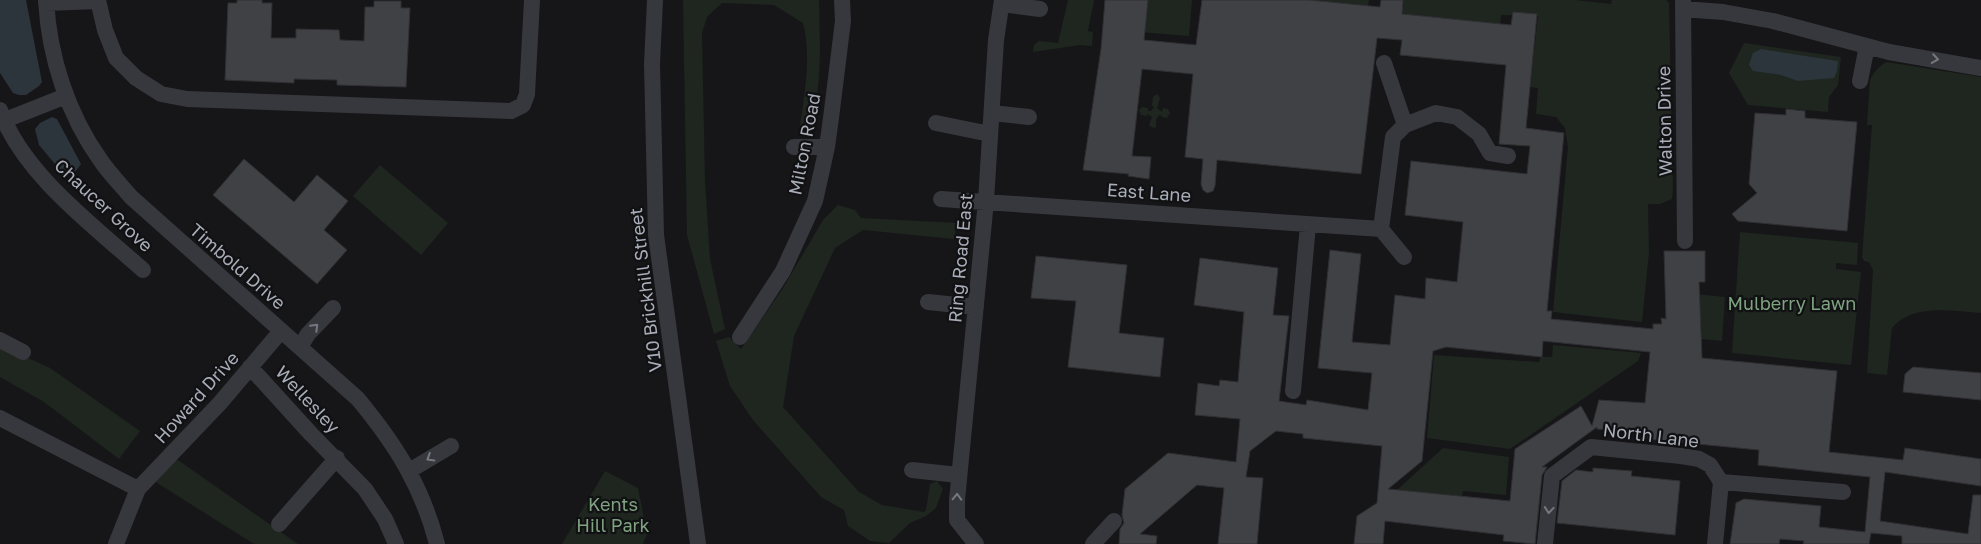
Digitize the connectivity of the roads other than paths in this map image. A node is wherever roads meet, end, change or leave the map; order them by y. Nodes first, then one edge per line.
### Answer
1 (532, 0) edge
2 (656, 0) edge
3 (842, 0) edge
4 (98, 1) edge
5 (46, 2) edge
6 (1002, 2) edge
7 (1683, 4) edge
8 (1040, 9) dead end
9 (1867, 46) junction
10 (1384, 63) dead end
11 (1981, 68) edge
12 (1860, 81) dead end
13 (66, 96) junction
14 (992, 113) junction
15 (1029, 116) dead end
16 (1, 118) edge
17 (936, 124) dead end
18 (1405, 125) junction
19 (990, 134) junction
20 (794, 147) dead end
21 (827, 147) junction
22 (1508, 156) dead end
23 (942, 199) dead end
24 (986, 201) junction
25 (1308, 225) junction
26 (1381, 229) junction
27 (1685, 242) dead end
28 (1404, 257) dead end
29 (143, 270) dead end
30 (928, 302) dead end
31 (333, 308) dead end
32 (976, 308) junction
33 (281, 331) junction
34 (740, 337) dead end
35 (0, 340) edge
36 (300, 348) junction
37 (23, 352) dead end
38 (250, 367) junction
39 (1292, 391) dead end
40 (0, 418) edge
41 (452, 446) dead end
42 (336, 458) junction
43 (912, 470) dead end
44 (409, 471) junction
45 (958, 475) junction
46 (1721, 482) junction
47 (138, 489) junction
48 (1843, 492) dead end
49 (1114, 521) dead end
50 (279, 524) dead end
51 (116, 544) edge
52 (396, 544) edge
53 (436, 544) edge
54 (698, 544) edge
55 (976, 544) edge
56 (1093, 544) edge
57 (1545, 544) edge
58 (1715, 544) edge

1 - 4 street
2 - 54 street, V10 Brickhill Street
3 - 21 street, Milton Road
4 - 5 street
5 - 13 street, Timbold Drive
6 - 8 street
6 - 14 street, Ring Road East
7 - 9 street
7 - 27 street, Walton Drive
9 -> 11 street
9 - 12 street
10 - 18 street
13 - 16 street
13 - 33 street, Timbold Drive
14 - 15 street
14 - 19 street, Ring Road East
16 - 29 street, Chaucer Grove
17 - 19 street
18 - 22 street
18 - 26 street
19 - 24 street, Ring Road East
20 - 21 street
21 - 34 street, Milton Road
23 - 24 street, East Lane
24 - 25 street, East Lane
24 - 32 street, Ring Road East
25 - 26 street, East Lane
25 - 39 street
26 - 28 street
30 - 32 street
36 -> 31 street
32 - 45 street, Ring Road East
33 - 36 street, Timbold Drive
33 - 38 street, Howard Drive
35 - 37 street
36 - 44 street, Timbold Drive
38 - 42 street, Wellesley
38 - 47 street, Howard Drive
40 - 47 street
41 -> 44 street
42 - 50 street, Wellesley
42 - 52 street, Wellesley
43 - 45 street
44 - 53 street, Timbold Drive
55 -> 45 street, Ring Road East
46 - 48 street
46 -> 57 street, North Lane
46 - 58 street
47 - 51 street, Howard Drive
49 - 56 street

